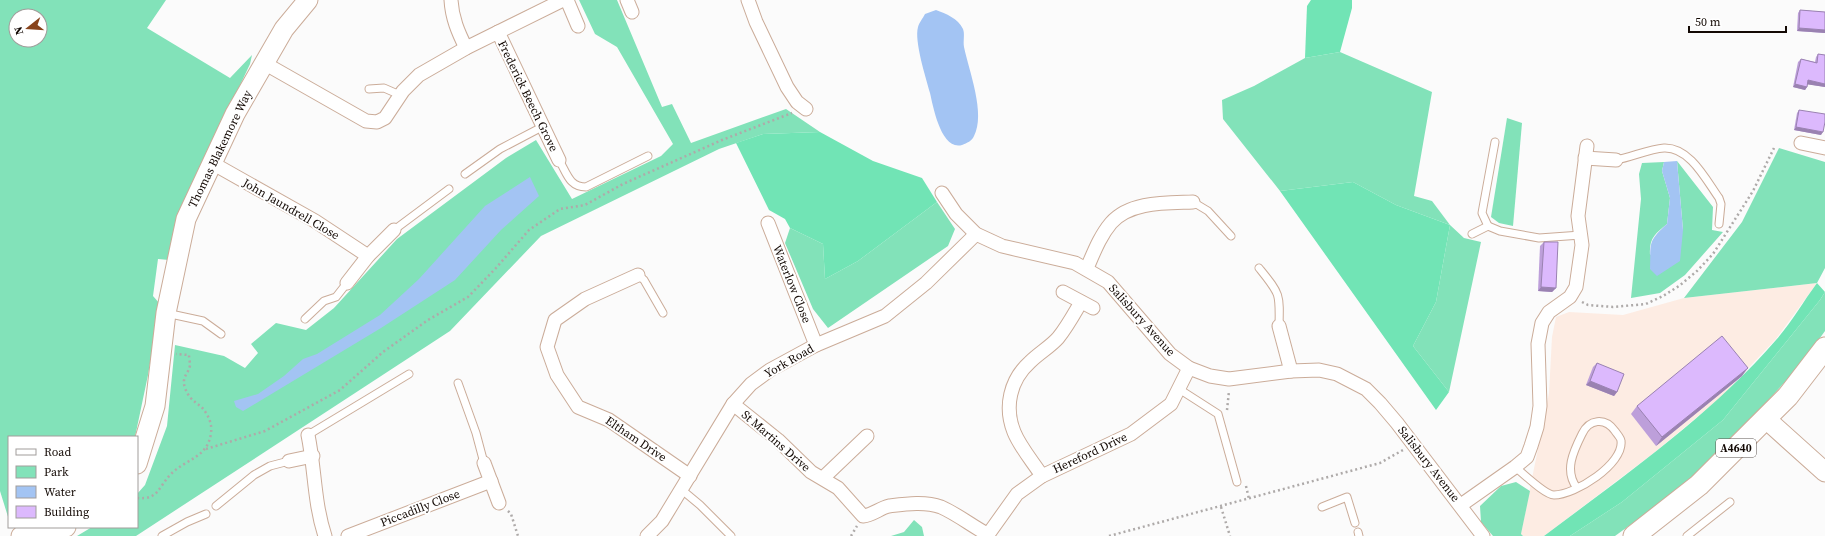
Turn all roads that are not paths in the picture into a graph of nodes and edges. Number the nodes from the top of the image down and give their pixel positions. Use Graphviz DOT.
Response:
graph roads {
  1 [pos="308,0"];
  2 [pos="451,0"];
  3 [pos="563,0"];
  4 [pos="567,0"];
  5 [pos="626,0"];
  6 [pos="748,0"];
  7 [pos="632,12"];
  8 [pos="578,26"];
  9 [pos="498,32"];
  10 [pos="466,48"];
  11 [pos="264,63"];
  12 [pos="369,89"];
  13 [pos="400,95"];
  14 [pos="806,109"];
  15 [pos="542,127"];
  16 [pos="1494,142"];
  17 [pos="1801,143"];
  18 [pos="1825,148"];
  19 [pos="648,156"];
  20 [pos="559,160"];
  21 [pos="1616,160"];
  22 [pos="212,163"];
  23 [pos="465,174"];
  24 [pos="449,189"];
  25 [pos="942,193"];
  26 [pos="1193,202"];
  27 [pos="768,223"];
  28 [pos="1719,224"];
  29 [pos="1488,226"];
  30 [pos="394,230"];
  31 [pos="976,234"];
  32 [pos="1472,234"];
  33 [pos="1231,236"];
  34 [pos="1581,236"];
  35 [pos="368,256"];
  36 [pos="1087,268"];
  37 [pos="1259,268"];
  38 [pos="638,275"];
  39 [pos="347,283"];
  40 [pos="1063,292"];
  41 [pos="1081,302"];
  42 [pos="1093,308"];
  43 [pos="166,313"];
  44 [pos="663,313"];
  45 [pos="305,320"];
  46 [pos="1279,326"];
  47 [pos="221,334"];
  48 [pos="816,345"];
  49 [pos="1825,348"];
  50 [pos="1189,368"];
  51 [pos="1291,371"];
  52 [pos="409,374"];
  53 [pos="458,383"];
  54 [pos="1179,389"];
  55 [pos="733,404"];
  56 [pos="1766,419"];
  57 [pos="308,435"];
  58 [pos="867,436"];
  59 [pos="313,456"];
  60 [pos="138,461"];
  61 [pos="289,461"];
  62 [pos="484,463"];
  63 [pos="1516,467"];
  64 [pos="1825,472"];
  65 [pos="690,476"];
  66 [pos="1042,476"];
  67 [pos="823,478"];
  68 [pos="491,481"];
  69 [pos="1237,482"];
  70 [pos="1577,488"];
  71 [pos="682,490"];
  72 [pos="1730,502"];
  73 [pos="500,503"];
  74 [pos="1461,505"];
  75 [pos="216,506"];
  76 [pos="1322,507"];
  77 [pos="206,514"];
  78 [pos="1355,523"];
  79 [pos="60,531"];
  80 [pos="987,535"];
  81 [pos="20,536"];
  82 [pos="162,536"];
  83 [pos="325,536"];
  84 [pos="348,536"];
  85 [pos="647,536"];
  86 [pos="731,536"];
  87 [pos="1484,536"];
  88 [pos="1634,536"];
  89 [pos="1687,536"];
  1 -- 11 [label="street, Thomas Blakemore Way"];
  2 -- 10 [label="street"];
  3 -- 9 [label="street"];
  4 -- 8 [label="street"];
  5 -- 7 [label="street"];
  6 -- 14 [label="street"];
  9 -- 10 [label="street"];
  9 -- 15 [label="street, Frederick Beech Grove"];
  10 -- 13 [label="street"];
  11 -- 13 [label="street"];
  11 -- 22 [label="street, Thomas Blakemore Way"];
  12 -- 13 [label="lane"];
  15 -- 20 [label="street, Frederick Beech Grove"];
  15 -- 23 [label="lane"];
  16 -- 29 [label="lane"];
  17 -- 18 [label="street"];
  19 -- 20 [label="lane"];
  21 -- 28 [label="lane"];
  21 -- 34 [label="street"];
  22 -- 35 [label="street, John Jaundrell Close"];
  22 -- 43 [label="street, Thomas Blakemore Way"];
  24 -- 30 [label="lane"];
  25 -- 31 [label="street, Salisbury Avenue"];
  26 -- 33 [label="lane"];
  26 -- 36 [label="street"];
  27 -- 48 [label="street, Waterlow Close"];
  29 -- 32 [label="lane"];
  29 -- 34 [label="lane"];
  30 -- 35 [label="street"];
  31 -- 36 [label="street, Salisbury Avenue"];
  31 -- 48 [label="street, York Road"];
  34 -- 63 [label="street"];
  35 -- 39 [label="street"];
  36 -- 50 [label="street, Salisbury Avenue"];
  37 -- 46 [label="lane"];
  38 -- 44 [label="lane"];
  38 -- 65 [label="street, Eltham Drive"];
  39 -- 45 [label="lane"];
  40 -- 41 [label="street"];
  41 -- 42 [label="street"];
  41 -- 66 [label="street"];
  43 -- 47 [label="lane"];
  43 -- 60 [label="street, Thomas Blakemore Way"];
  46 -- 51 [label="street"];
  48 -- 55 [label="street, York Road"];
  49 -- 56 [label="main road, A4640"];
  50 -- 51 [label="street, Salisbury Avenue"];
  50 -- 54 [label="street, Hereford Drive"];
  51 -- 74 [label="street, Salisbury Avenue"];
  52 -- 57 [label="lane"];
  53 -- 62 [label="lane"];
  54 -- 66 [label="street, Hereford Drive"];
  54 -- 69 [label="lane"];
  55 -- 65 [label="street, York Road"];
  55 -- 67 [label="street, St Martins Drive"];
  56 -- 64 [label="street"];
  56 -- 88 [label="main road, A4640"];
  57 -- 59 [label="street"];
  58 -- 67 [label="street"];
  59 -- 61 [label="street"];
  59 -- 83 [label="street"];
  61 -- 75 [label="lane"];
  62 -- 68 [label="street"];
  63 -- 70 [label="lane"];
  63 -- 74 [label="street"];
  65 -- 71 [label="street, York Road"];
  66 -- 80 [label="street, Hereford Drive"];
  67 -- 80 [label="street, St Martins Drive"];
  68 -- 73 [label="street"];
  68 -- 84 [label="street, Piccadilly Close"];
  70 -- 70 [label="lane"];
  71 -- 85 [label="street, York Road"];
  71 -- 86 [label="lane"];
  72 -- 89 [label="lane"];
  74 -- 87 [label="street, Salisbury Avenue"];
  76 -- 78 [label="lane"];
  77 -- 82 [label="lane"];
  79 -- 81 [label="street"];
}
